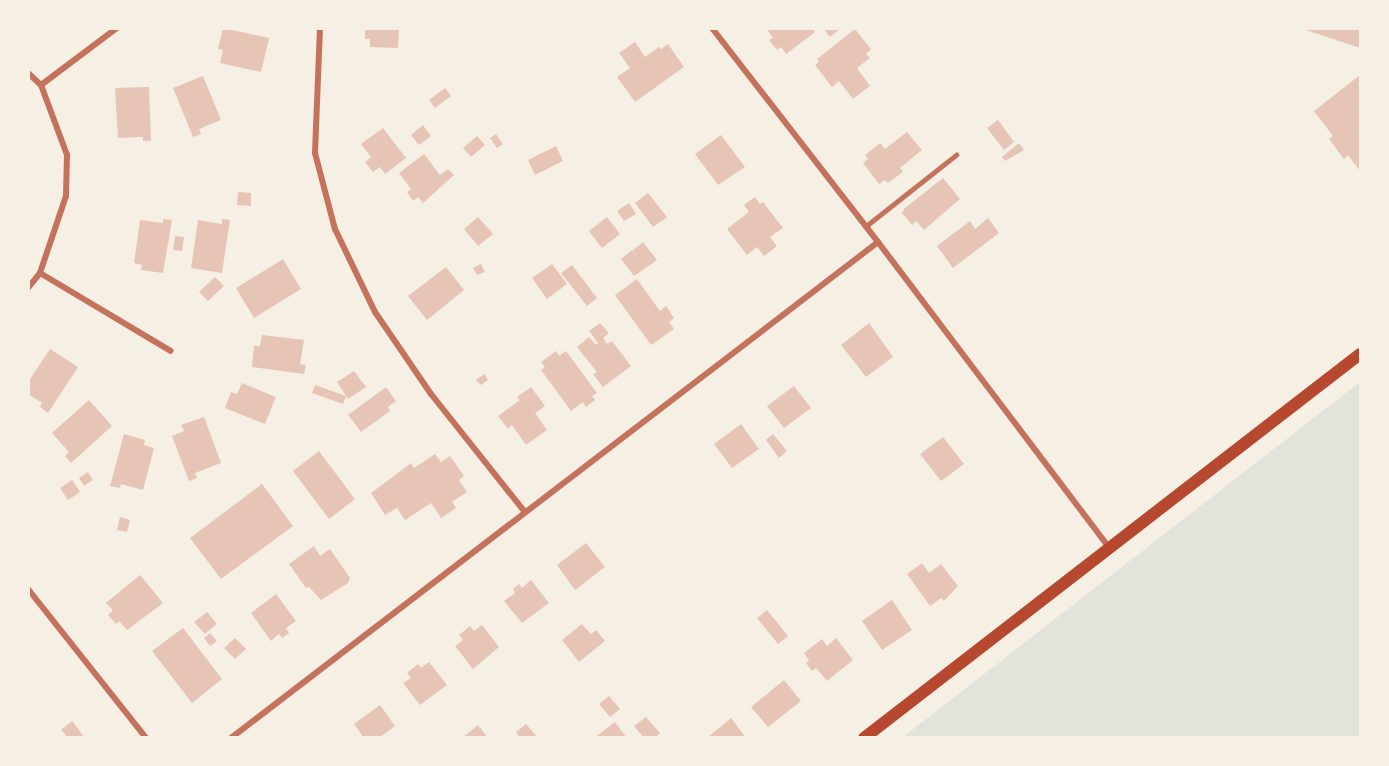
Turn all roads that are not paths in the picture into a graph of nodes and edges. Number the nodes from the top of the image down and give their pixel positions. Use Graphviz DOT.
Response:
graph roads {
  1 [pos="117,28"];
  2 [pos="320,28"];
  3 [pos="712,28"];
  4 [pos="28,73"];
  5 [pos="41,85"];
  6 [pos="956,155"];
  7 [pos="866,226"];
  8 [pos="878,242"];
  9 [pos="40,273"];
  10 [pos="28,288"];
  11 [pos="171,351"];
  12 [pos="1360,354"];
  13 [pos="525,512"];
  14 [pos="1109,547"];
  15 [pos="28,589"];
  16 [pos="146,738"];
  17 [pos="231,738"];
  18 [pos="864,738"];
  1 -- 5 [label="street"];
  2 -- 13 [label="street"];
  3 -- 7 [label="street"];
  4 -- 5 [label="street"];
  5 -- 9 [label="street"];
  6 -- 7 [label="lane"];
  7 -- 8 [label="street"];
  8 -- 13 [label="street"];
  8 -- 14 [label="street"];
  9 -- 10 [label="street"];
  9 -- 11 [label="street"];
  12 -- 14 [label="main road"];
  13 -- 17 [label="street"];
  14 -- 18 [label="main road"];
  15 -- 16 [label="street"];
}
